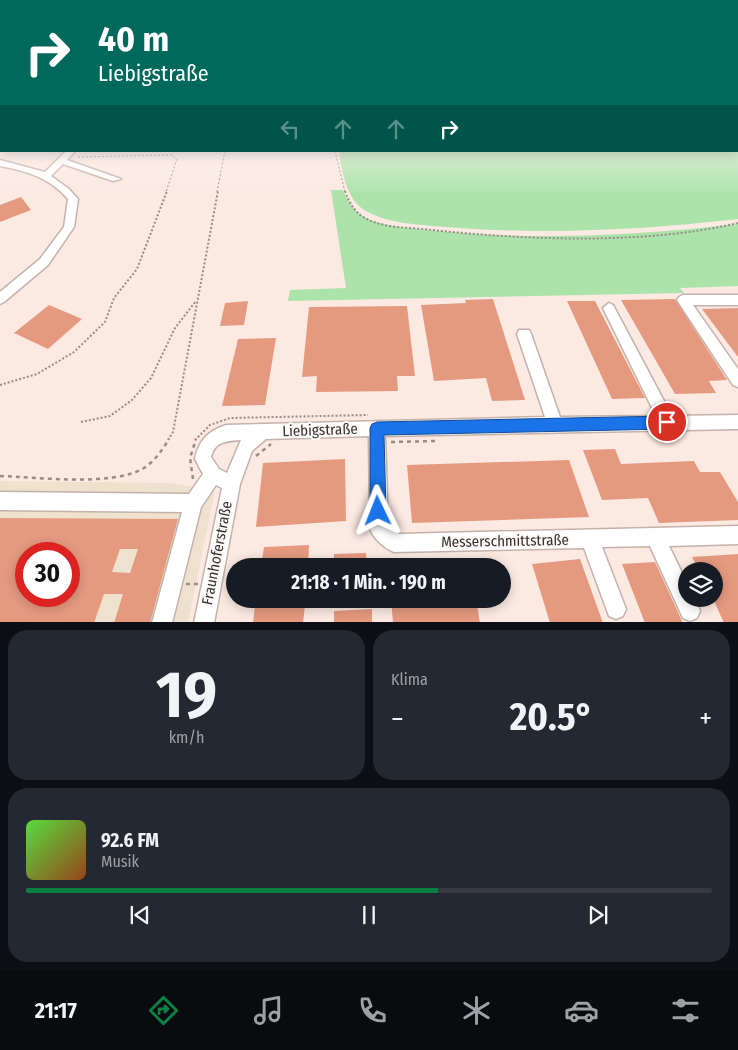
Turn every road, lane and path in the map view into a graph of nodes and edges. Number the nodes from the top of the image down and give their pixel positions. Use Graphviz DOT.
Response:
graph roads {
  1 [pos="225,152"];
  2 [pos="335,152"];
  3 [pos="66,157"];
  4 [pos="0,163"];
  5 [pos="47,175"];
  6 [pos="116,179"];
  7 [pos="738,223"];
  8 [pos="0,299"];
  9 [pos="738,300"];
  10 [pos="196,301"];
  11 [pos="609,308"];
  12 [pos="524,334"];
  13 [pos="738,381"];
  14 [pos="0,385"];
  15 [pos="81,422"];
  16 [pos="376,422"];
  17 [pos="667,422"];
  18 [pos="738,422"];
  19 [pos="555,424"];
  20 [pos="267,438"];
  21 [pos="237,465"];
  22 [pos="213,475"];
  23 [pos="0,476"];
  24 [pos="231,484"];
  25 [pos="197,497"];
  26 [pos="0,501"];
  27 [pos="738,535"];
  28 [pos="656,538"];
  29 [pos="590,539"];
  30 [pos="200,575"];
  31 [pos="198,584"];
  32 [pos="616,609"];
  33 [pos="690,611"];
  34 [pos="162,622"];
  35 [pos="204,622"];
  1 -- 10 [label="path"];
  2 -- 7 [label="path"];
  3 -- 5 [label="street"];
  3 -- 6 [label="street"];
  3 -- 14 [label="path"];
  4 -- 5 [label="street"];
  5 -- 8 [label="street"];
  9 -- 13 [label="street"];
  10 -- 15 [label="path"];
  10 -- 23 [label="path"];
  11 -- 17 [label="street"];
  12 -- 19 [label="street"];
  16 -- 19 [label="street, Liebigstraße"];
  16 -- 20 [label="street, Liebigstraße"];
  16 -- 25 [label="path"];
  16 -- 29 [label="street, Messerschmittstraße"];
  17 -- 18 [label="street, Liebigstraße"];
  17 -- 19 [label="street, Liebigstraße"];
  20 -- 21 [label="path"];
  20 -- 21 [label="street, Fraunhoferstraße"];
  20 -- 22 [label="street"];
  21 -- 24 [label="street, Fraunhoferstraße"];
  22 -- 24 [label="street, Fraunhoferstraße"];
  22 -- 25 [label="street"];
  24 -- 35 [label="street, Fraunhoferstraße"];
  25 -- 26 [label="street"];
  25 -- 34 [label="street"];
  27 -- 28 [label="street, Messerschmittstraße"];
  28 -- 29 [label="street, Messerschmittstraße"];
  28 -- 33 [label="street"];
  29 -- 32 [label="street"];
  30 -- 31 [label="path"];
}
